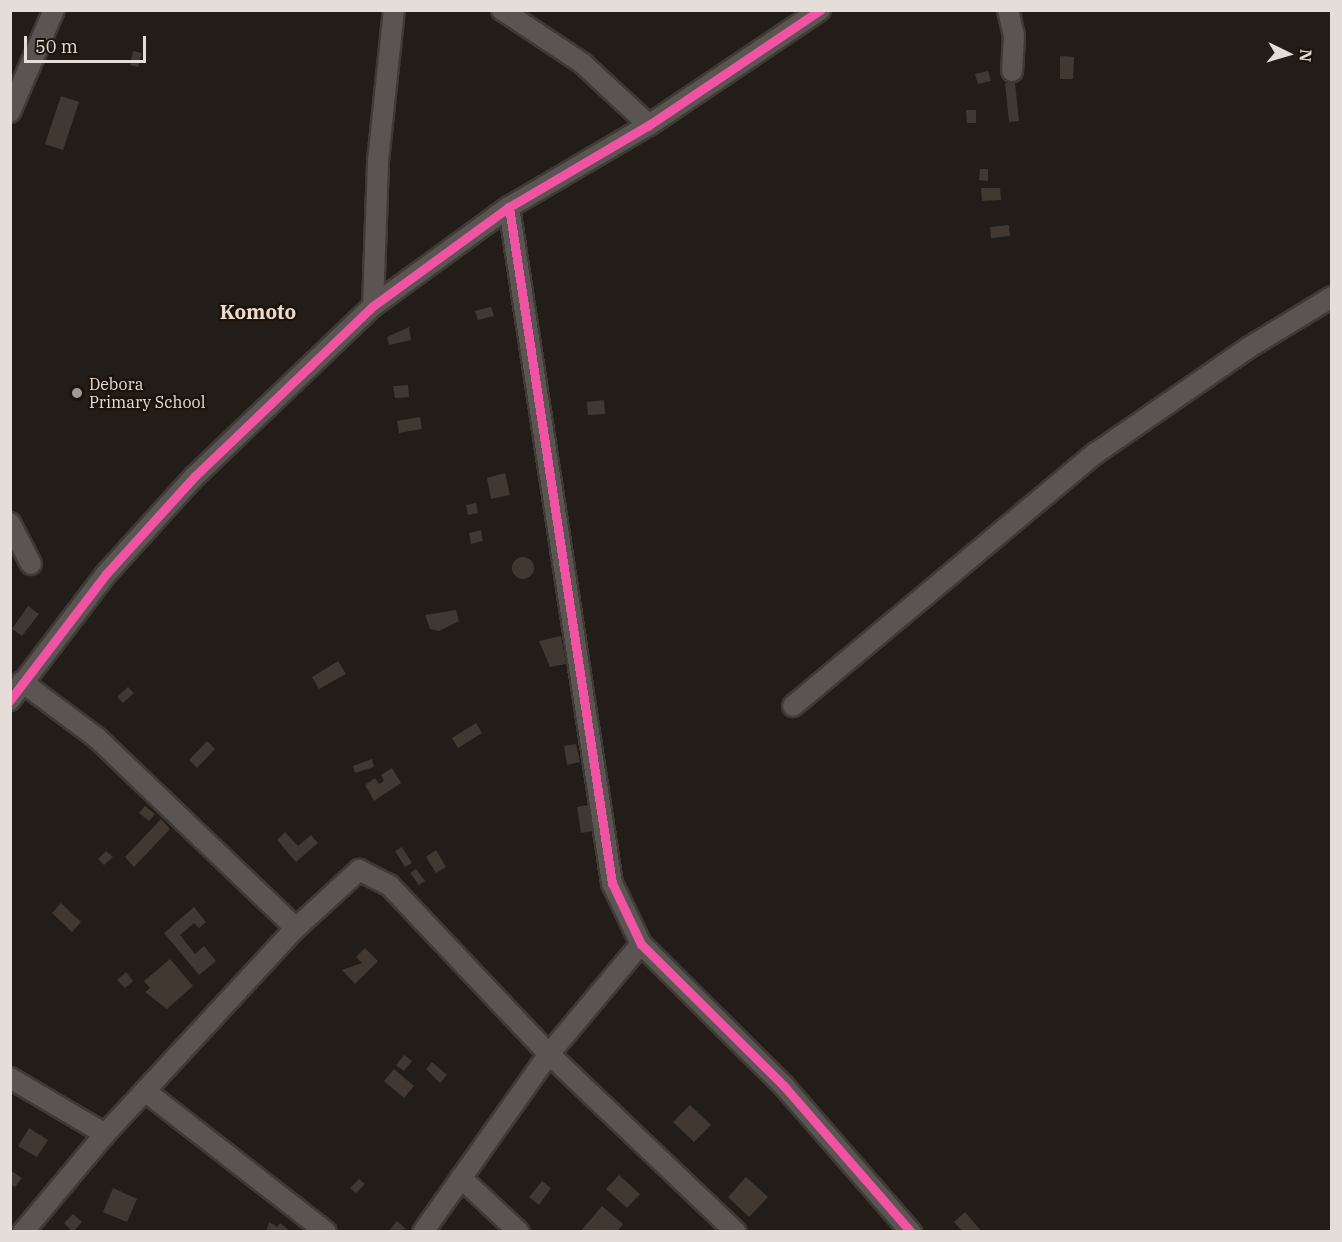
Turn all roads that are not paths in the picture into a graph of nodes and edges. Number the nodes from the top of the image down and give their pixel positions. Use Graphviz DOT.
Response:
graph roads {
  1 [pos="54,10"];
  2 [pos="394,10"];
  3 [pos="501,10"];
  4 [pos="820,10"];
  5 [pos="1008,10"];
  6 [pos="520,17"];
  7 [pos="1012,71"];
  8 [pos="10,112"];
  9 [pos="649,125"];
  10 [pos="509,207"];
  11 [pos="1332,297"];
  12 [pos="373,306"];
  13 [pos="10,523"];
  14 [pos="31,564"];
  15 [pos="22,682"];
  16 [pos="10,700"];
  17 [pos="793,706"];
  18 [pos="296,928"];
  19 [pos="641,944"];
  20 [pos="549,1054"];
  21 [pos="10,1078"];
  22 [pos="145,1091"];
  23 [pos="105,1134"];
  24 [pos="461,1178"];
  25 [pos="23,1232"];
  26 [pos="326,1232"];
  27 [pos="423,1232"];
  28 [pos="519,1232"];
  29 [pos="736,1232"];
  30 [pos="911,1232"];
  1 -- 8 [label="street"];
  2 -- 12 [label="street"];
  3 -- 6 [label="street"];
  4 -- 9 [label="street"];
  5 -- 7 [label="street"];
  6 -- 9 [label="street"];
  9 -- 10 [label="street"];
  10 -- 12 [label="street"];
  10 -- 19 [label="street"];
  11 -- 17 [label="street"];
  12 -- 15 [label="street"];
  13 -- 14 [label="street"];
  15 -- 16 [label="street"];
  15 -- 18 [label="street"];
  18 -- 20 [label="street"];
  18 -- 22 [label="street"];
  19 -- 20 [label="street"];
  19 -- 30 [label="street"];
  20 -- 24 [label="street"];
  20 -- 29 [label="street"];
  21 -- 23 [label="street"];
  22 -- 23 [label="street"];
  22 -- 26 [label="street"];
  23 -- 25 [label="street"];
  24 -- 27 [label="street"];
  24 -- 28 [label="street"];
}
